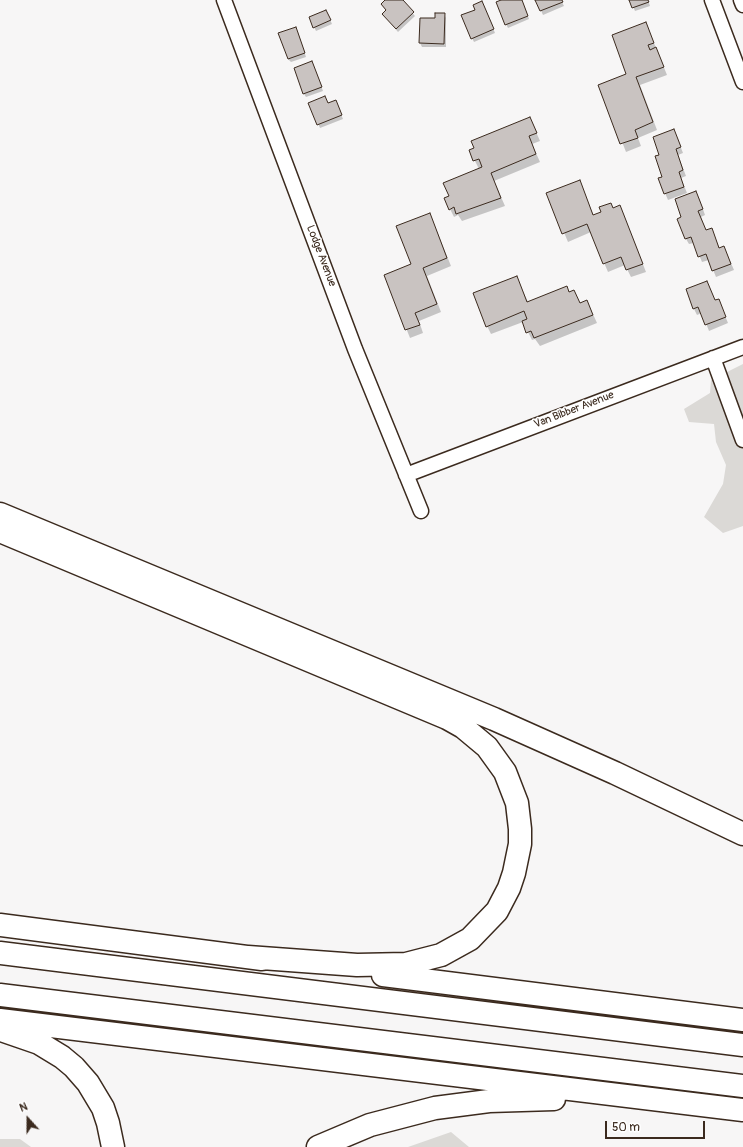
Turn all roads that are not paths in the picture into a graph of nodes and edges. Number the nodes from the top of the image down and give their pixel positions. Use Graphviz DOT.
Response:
graph roads {
  1 [pos="224,0"];
  2 [pos="712,0"];
  3 [pos="741,0"];
  4 [pos="743,5"];
  5 [pos="743,82"];
  6 [pos="743,347"];
  7 [pos="713,358"];
  8 [pos="743,440"];
  9 [pos="406,475"];
  10 [pos="421,511"];
  11 [pos="0,514"];
  12 [pos="0,531"];
  13 [pos="743,834"];
  14 [pos="0,925"];
  15 [pos="0,954"];
  16 [pos="248,957"];
  17 [pos="0,995"];
  18 [pos="0,1020"];
  19 [pos="743,1020"];
  20 [pos="0,1030"];
  21 [pos="743,1045"];
  22 [pos="743,1086"];
  23 [pos="634,1097"];
  24 [pos="743,1110"];
  25 [pos="113,1147"];
  26 [pos="318,1147"];
  1 -- 9 [label="street, Lodge Avenue"];
  2 -- 5 [label="street"];
  3 -- 4 [label="street"];
  6 -- 7 [label="street, Van Bibber Avenue"];
  7 -- 8 [label="street"];
  7 -- 9 [label="street, Van Bibber Avenue"];
  9 -- 10 [label="street, Lodge Avenue"];
  11 -- 13 [label="highway"];
  12 -- 16 [label="highway"];
  14 -- 16 [label="highway"];
  15 -- 21 [label="highway"];
  16 -- 19 [label="highway"];
  17 -- 22 [label="highway"];
  18 -- 23 [label="highway"];
  20 -- 25 [label="highway"];
  23 -- 24 [label="highway"];
  23 -- 26 [label="highway"];
}
